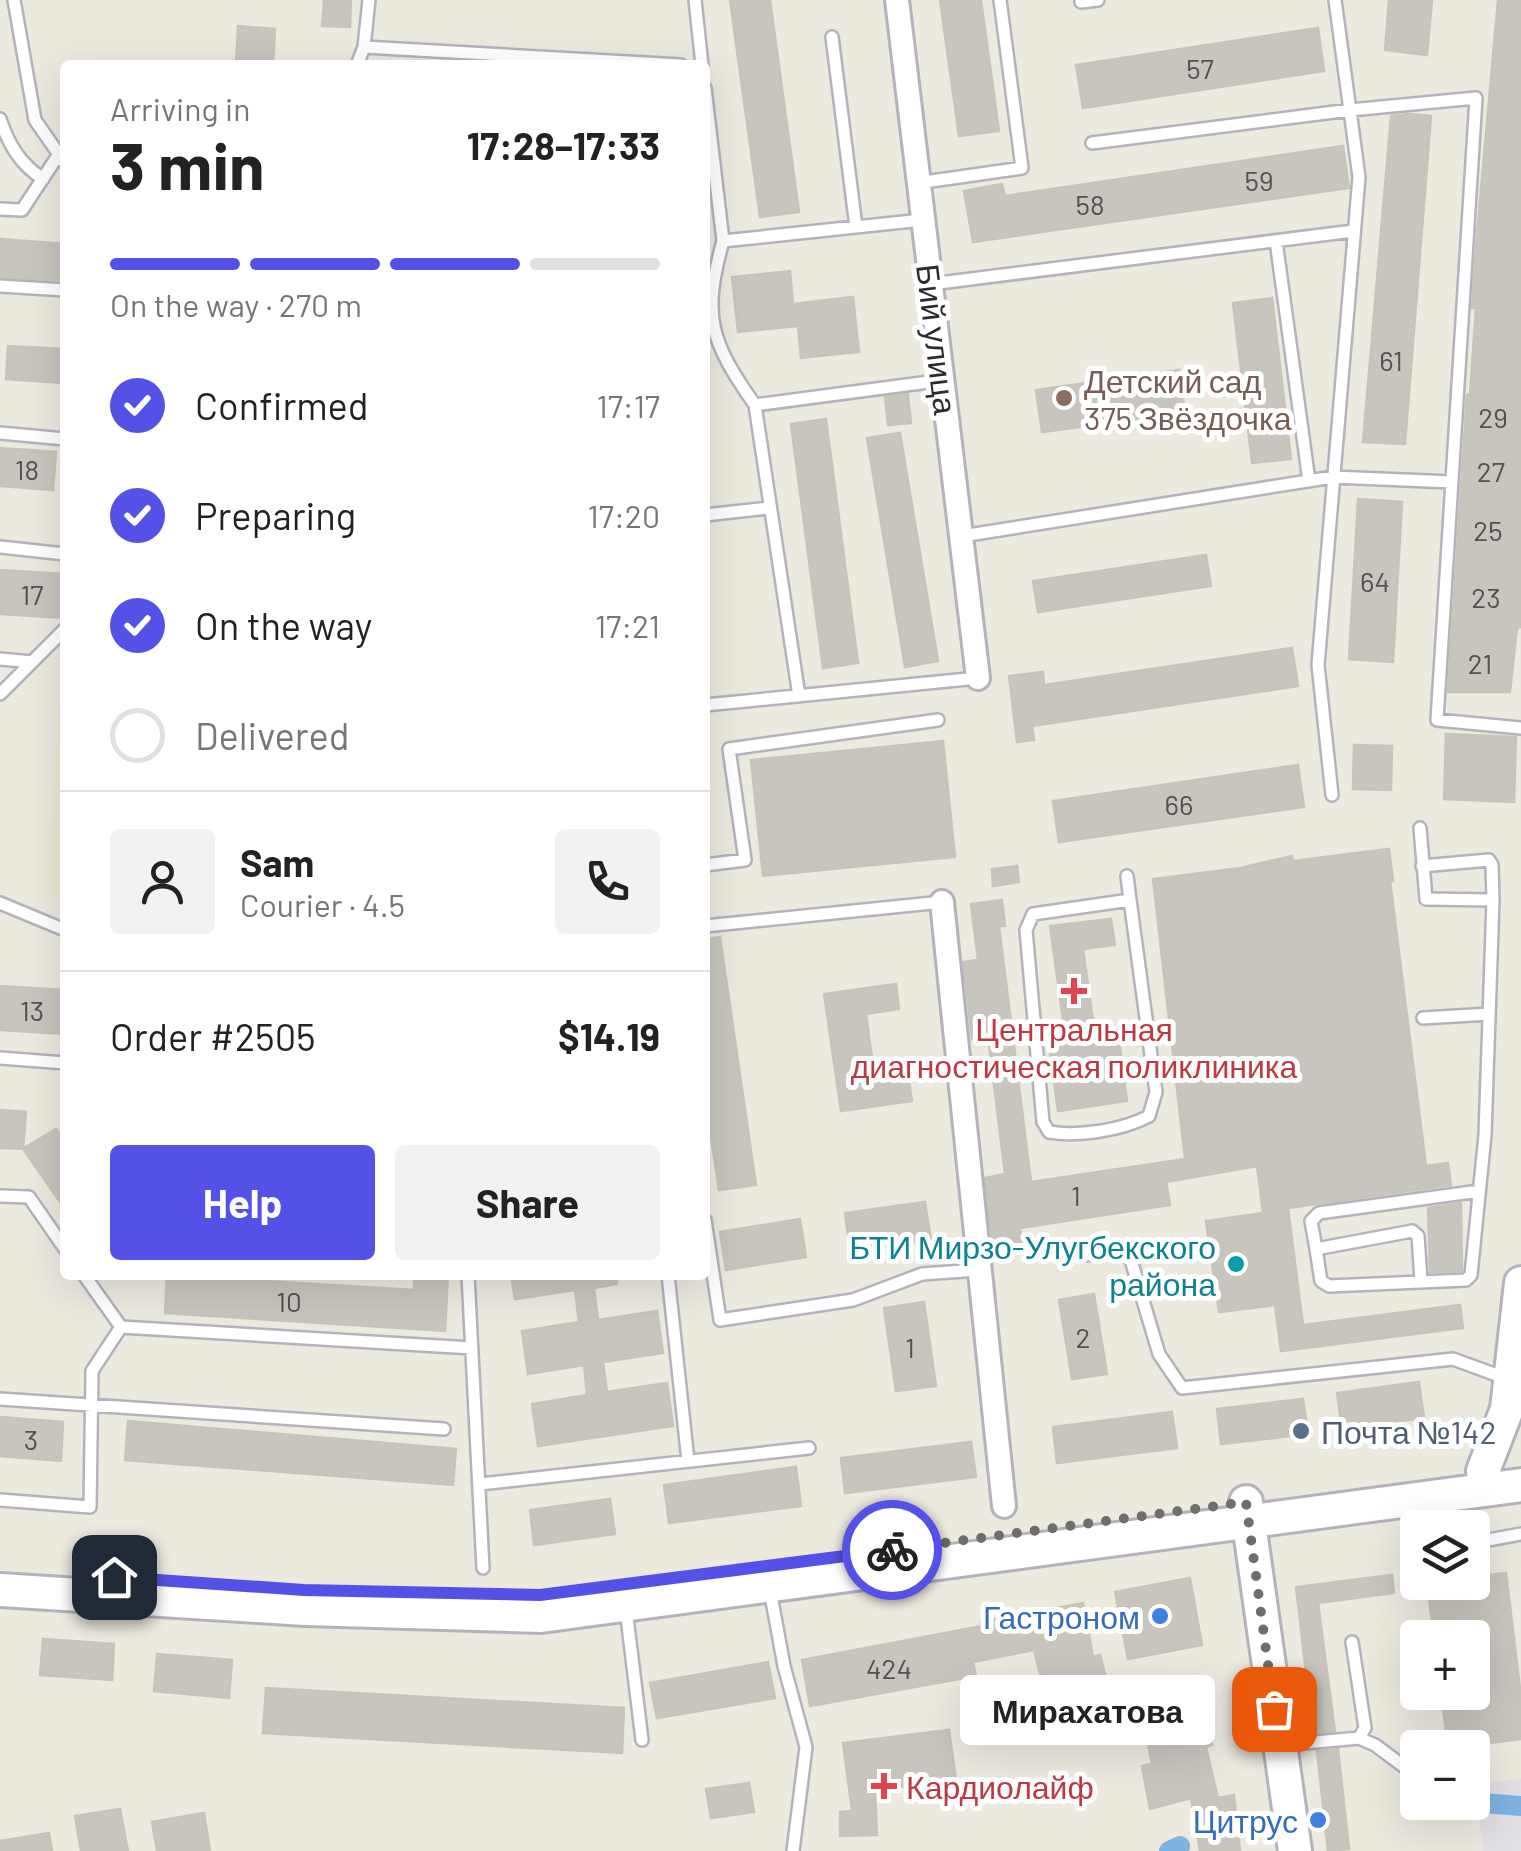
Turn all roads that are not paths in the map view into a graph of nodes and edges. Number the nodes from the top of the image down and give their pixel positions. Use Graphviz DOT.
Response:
graph roads {
  1 [pos="14,0"];
  2 [pos="369,0"];
  3 [pos="694,0"];
  4 [pos="897,0"];
  5 [pos="1000,0"];
  6 [pos="1098,0"];
  7 [pos="1335,0"];
  8 [pos="1081,2"];
  9 [pos="832,37"];
  10 [pos="364,47"];
  11 [pos="358,60"];
  12 [pos="593,60"];
  13 [pos="701,60"];
  14 [pos="1350,110"];
  15 [pos="0,119"];
  16 [pos="1092,143"];
  17 [pos="60,155"];
  18 [pos="60,160"];
  19 [pos="711,176"];
  20 [pos="43,179"];
  21 [pos="917,183"];
  22 [pos="0,209"];
  23 [pos="922,220"];
  24 [pos="856,228"];
  25 [pos="1353,231"];
  26 [pos="723,241"];
  27 [pos="1276,241"];
  28 [pos="931,284"];
  29 [pos="0,286"];
  30 [pos="60,290"];
  31 [pos="944,380"];
  32 [pos="755,406"];
  33 [pos="0,433"];
  34 [pos="60,439"];
  35 [pos="1333,477"];
  36 [pos="1309,481"];
  37 [pos="1452,482"];
  38 [pos="769,508"];
  39 [pos="710,514"];
  40 [pos="962,536"];
  41 [pos="0,547"];
  42 [pos="60,553"];
  43 [pos="60,634"];
  44 [pos="0,660"];
  45 [pos="32,662"];
  46 [pos="978,678"];
  47 [pos="0,694"];
  48 [pos="799,696"];
  49 [pos="710,705"];
  50 [pos="938,720"];
  51 [pos="1521,728"];
  52 [pos="1332,795"];
  53 [pos="1420,828"];
  54 [pos="710,864"];
  55 [pos="1422,866"];
  56 [pos="1127,876"];
  57 [pos="1130,900"];
  58 [pos="1492,900"];
  59 [pos="942,902"];
  60 [pos="0,903"];
  61 [pos="710,925"];
  62 [pos="60,928"];
  63 [pos="1489,1014"];
  64 [pos="1423,1018"];
  65 [pos="0,1058"];
  66 [pos="60,1062"];
  67 [pos="1479,1191"];
  68 [pos="0,1196"];
  69 [pos="60,1241"];
  70 [pos="1316,1249"];
  71 [pos="710,1253"];
  72 [pos="1085,1255"];
  73 [pos="978,1270"];
  74 [pos="87,1280"];
  75 [pos="468,1280"];
  76 [pos="669,1280"];
  77 [pos="1422,1280"];
  78 [pos="1521,1283"];
  79 [pos="120,1327"];
  80 [pos="472,1348"];
  81 [pos="1511,1380"];
  82 [pos="0,1399"];
  83 [pos="91,1404"];
  84 [pos="444,1429"];
  85 [pos="809,1448"];
  86 [pos="688,1462"];
  87 [pos="1521,1466"];
  88 [pos="1484,1480"];
  89 [pos="480,1484"];
  90 [pos="1521,1486"];
  91 [pos="0,1500"];
  92 [pos="1004,1506"];
  93 [pos="1248,1513"];
  94 [pos="1521,1534"];
  95 [pos="1490,1540"];
  96 [pos="483,1568"];
  97 [pos="0,1570"];
  98 [pos="769,1587"];
  99 [pos="0,1590"];
  100 [pos="625,1605"];
  101 [pos="1352,1642"];
  102 [pos="1360,1738"];
  103 [pos="642,1740"];
  104 [pos="1279,1746"];
  105 [pos="1400,1763"];
  106 [pos="793,1851"];
  107 [pos="1295,1851"];
  1 -- 17 [label="lane"];
  2 -- 10 [label="lane"];
  3 -- 13 [label="lane"];
  4 -- 21 [label="street, Бий улица"];
  5 -- 21 [label="lane"];
  6 -- 8 [label="lane"];
  7 -- 14 [label="lane"];
  9 -- 24 [label="lane"];
  10 -- 11 [label="lane"];
  10 -- 12 [label="lane"];
  14 -- 16 [label="lane"];
  14 -- 25 [label="lane"];
  14 -- 37 [label="lane"];
  15 -- 20 [label="lane"];
  18 -- 20 [label="lane"];
  19 -- 26 [label="lane"];
  20 -- 22 [label="lane"];
  21 -- 23 [label="street, Бий улица"];
  23 -- 24 [label="lane"];
  23 -- 28 [label="street, Бий улица"];
  24 -- 26 [label="lane"];
  25 -- 27 [label="lane"];
  25 -- 35 [label="lane"];
  26 -- 32 [label="lane"];
  27 -- 28 [label="lane"];
  27 -- 36 [label="lane"];
  28 -- 31 [label="street, Бий улица"];
  29 -- 30 [label="lane"];
  31 -- 32 [label="lane"];
  31 -- 40 [label="street, Бий улица"];
  32 -- 38 [label="lane"];
  33 -- 34 [label="lane"];
  35 -- 36 [label="lane"];
  35 -- 37 [label="lane"];
  35 -- 52 [label="lane"];
  36 -- 40 [label="lane"];
  37 -- 51 [label="lane"];
  38 -- 39 [label="lane"];
  38 -- 48 [label="lane"];
  40 -- 46 [label="street, Бий улица"];
  41 -- 42 [label="lane"];
  43 -- 45 [label="lane"];
  44 -- 45 [label="lane"];
  45 -- 47 [label="lane"];
  46 -- 48 [label="lane"];
  48 -- 49 [label="lane"];
  50 -- 54 [label="lane"];
  53 -- 55 [label="lane"];
  55 -- 58 [label="lane"];
  55 -- 58 [label="lane"];
  56 -- 57 [label="lane"];
  57 -- 57 [label="lane"];
  58 -- 63 [label="lane"];
  59 -- 61 [label="lane"];
  59 -- 73 [label="street"];
  60 -- 62 [label="lane"];
  63 -- 64 [label="lane"];
  63 -- 67 [label="lane"];
  65 -- 66 [label="lane"];
  67 -- 70 [label="lane"];
  67 -- 77 [label="lane"];
  68 -- 69 [label="lane"];
  70 -- 77 [label="lane"];
  70 -- 77 [label="lane"];
  71 -- 73 [label="lane"];
  72 -- 81 [label="lane"];
  73 -- 92 [label="street"];
  74 -- 79 [label="lane"];
  75 -- 80 [label="lane"];
  76 -- 86 [label="lane"];
  78 -- 81 [label="main road"];
  79 -- 80 [label="lane"];
  79 -- 83 [label="lane"];
  80 -- 89 [label="lane"];
  81 -- 88 [label="main road"];
  82 -- 83 [label="lane"];
  83 -- 84 [label="lane"];
  83 -- 91 [label="lane"];
  85 -- 86 [label="lane"];
  86 -- 89 [label="lane"];
  87 -- 88 [label="main road"];
  88 -- 90 [label="main road"];
  88 -- 93 [label="main road"];
  89 -- 96 [label="lane"];
  93 -- 97 [label="main road"];
  93 -- 98 [label="main road"];
  93 -- 104 [label="main road"];
  94 -- 95 [label="lane"];
  98 -- 100 [label="main road"];
  98 -- 106 [label="lane"];
  99 -- 100 [label="main road"];
  100 -- 103 [label="lane"];
  101 -- 102 [label="lane"];
  102 -- 104 [label="lane"];
  102 -- 105 [label="lane"];
  104 -- 107 [label="main road"];
}
